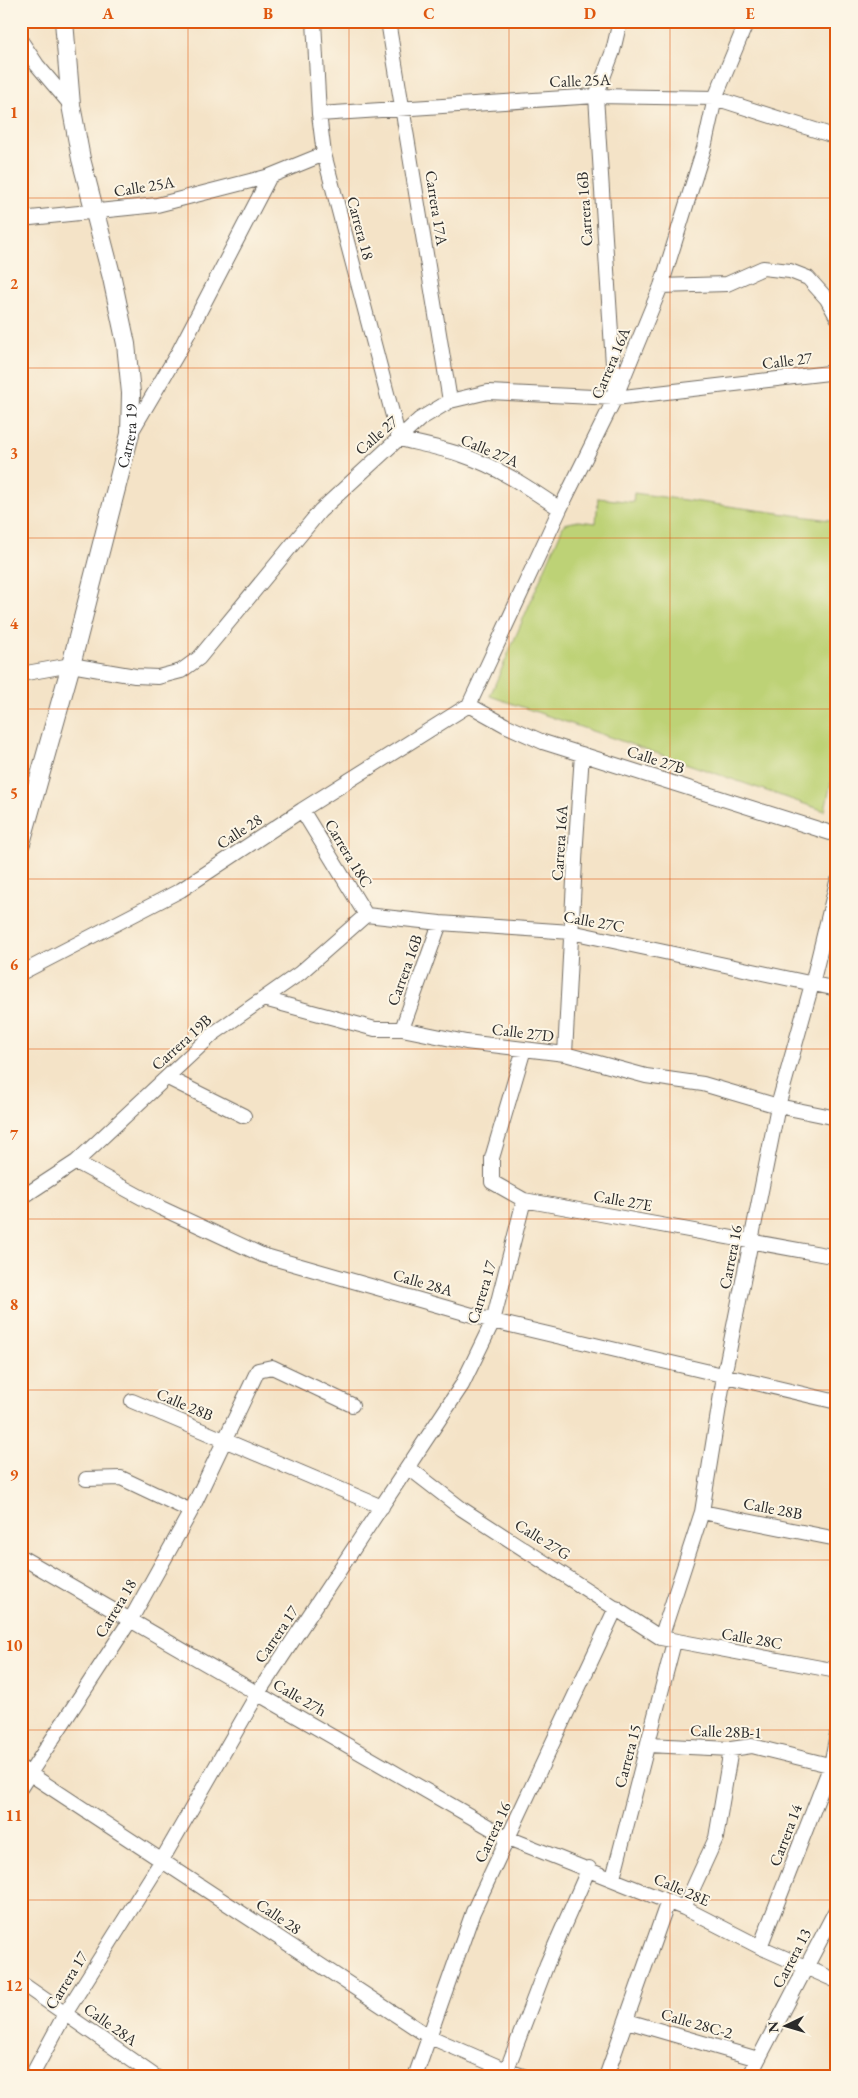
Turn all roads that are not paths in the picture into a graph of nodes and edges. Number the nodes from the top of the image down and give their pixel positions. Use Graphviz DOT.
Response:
graph roads {
  1 [pos="64,21"];
  2 [pos="314,21"];
  3 [pos="388,21"];
  4 [pos="620,21"];
  5 [pos="747,21"];
  6 [pos="21,41"];
  7 [pos="596,96"];
  8 [pos="715,98"];
  9 [pos="70,105"];
  10 [pos="404,109"];
  11 [pos="319,114"];
  12 [pos="837,137"];
  13 [pos="324,154"];
  14 [pos="270,176"];
  15 [pos="94,212"];
  16 [pos="21,218"];
  17 [pos="661,286"];
  18 [pos="837,317"];
  19 [pos="837,372"];
  20 [pos="616,398"];
  21 [pos="450,401"];
  22 [pos="130,434"];
  23 [pos="399,439"];
  24 [pos="560,509"];
  25 [pos="72,665"];
  26 [pos="21,674"];
  27 [pos="468,705"];
  28 [pos="582,754"];
  29 [pos="302,810"];
  30 [pos="837,835"];
  31 [pos="21,843"];
  32 [pos="837,882"];
  33 [pos="366,915"];
  34 [pos="440,923"];
  35 [pos="571,932"];
  36 [pos="21,972"];
  37 [pos="812,984"];
  38 [pos="837,988"];
  39 [pos="264,999"];
  40 [pos="402,1029"];
  41 [pos="524,1049"];
  42 [pos="565,1054"];
  43 [pos="168,1078"];
  44 [pos="778,1106"];
  45 [pos="244,1116"];
  46 [pos="837,1118"];
  47 [pos="76,1162"];
  48 [pos="21,1198"];
  49 [pos="524,1200"];
  50 [pos="752,1240"];
  51 [pos="837,1257"];
  52 [pos="493,1321"];
  53 [pos="724,1376"];
  54 [pos="132,1401"];
  55 [pos="837,1402"];
  56 [pos="352,1404"];
  57 [pos="225,1439"];
  58 [pos="409,1468"];
  59 [pos="86,1478"];
  60 [pos="382,1507"];
  61 [pos="191,1511"];
  62 [pos="702,1512"];
  63 [pos="837,1539"];
  64 [pos="21,1557"];
  65 [pos="616,1608"];
  66 [pos="131,1619"];
  67 [pos="668,1640"];
  68 [pos="837,1671"];
  69 [pos="258,1693"];
  70 [pos="837,1734"];
  71 [pos="648,1745"];
  72 [pos="731,1749"];
  73 [pos="834,1766"];
  74 [pos="25,1771"];
  75 [pos="21,1787"];
  76 [pos="508,1838"];
  77 [pos="162,1860"];
  78 [pos="589,1868"];
  79 [pos="613,1878"];
  80 [pos="668,1901"];
  81 [pos="684,1908"];
  82 [pos="837,1908"];
  83 [pos="760,1947"];
  84 [pos="806,1968"];
  85 [pos="837,1981"];
  86 [pos="21,1983"];
  87 [pos="65,2014"];
  88 [pos="627,2021"];
  89 [pos="428,2036"];
  90 [pos="758,2059"];
  91 [pos="505,2074"];
  92 [pos="31,2077"];
  93 [pos="156,2077"];
  94 [pos="415,2077"];
  95 [pos="526,2077"];
  96 [pos="606,2077"];
  97 [pos="749,2077"];
  1 -- 9 [label="street, Carrera 19"];
  2 -- 11 [label="street, Carrera 18"];
  3 -- 10 [label="street, Carrera 17A"];
  4 -- 7 [label="street, Carrera 16B"];
  5 -- 8 [label="street, Carrera 16A"];
  6 -- 9 [label="street"];
  7 -- 8 [label="street, Calle 25A"];
  7 -- 10 [label="street, Calle 25A"];
  7 -- 20 [label="street, Carrera 16B"];
  8 -- 12 [label="street, Calle 25A"];
  8 -- 17 [label="street, Carrera 16A"];
  9 -- 15 [label="street, Carrera 19"];
  10 -- 11 [label="street, Calle 25A"];
  10 -- 21 [label="street, Carrera 17A"];
  11 -- 13 [label="street, Carrera 18"];
  13 -- 14 [label="street, Calle 25A"];
  13 -- 23 [label="street, Carrera 18"];
  14 -- 15 [label="street, Calle 25A"];
  14 -- 22 [label="street"];
  15 -- 16 [label="street, Calle 25A"];
  15 -- 22 [label="street, Carrera 19"];
  17 -- 18 [label="street"];
  17 -- 20 [label="street, Carrera 16A"];
  19 -- 20 [label="street, Calle 27"];
  20 -- 21 [label="street, Calle 27"];
  20 -- 24 [label="street, Carrera 16A"];
  21 -- 23 [label="street, Calle 27"];
  22 -- 25 [label="street, Carrera 19"];
  23 -- 24 [label="street, Calle 27A"];
  23 -- 25 [label="street, Calle 27"];
  24 -- 27 [label="street, Carrera 16A"];
  25 -- 26 [label="street, Calle 27"];
  25 -- 31 [label="street, Carrera 19"];
  27 -- 28 [label="street, Calle 27B"];
  27 -- 29 [label="street, Calle 28"];
  28 -- 30 [label="street, Calle 27B"];
  28 -- 35 [label="street, Carrera 16A"];
  29 -- 33 [label="street, Carrera 18C"];
  29 -- 36 [label="street, Calle 28"];
  32 -- 37 [label="street, Carrera 16"];
  33 -- 34 [label="street, Calle 27C"];
  33 -- 39 [label="street, Carrera 19B"];
  34 -- 35 [label="street, Calle 27C"];
  34 -- 40 [label="street, Carrera 16B"];
  35 -- 37 [label="street, Calle 27C"];
  35 -- 42 [label="street, Carrera 16A"];
  37 -- 38 [label="street"];
  37 -- 44 [label="street, Carrera 16"];
  39 -- 40 [label="street, Calle 27D"];
  39 -- 43 [label="street, Carrera 19B"];
  40 -- 41 [label="street, Calle 27D"];
  41 -- 42 [label="street, Calle 27D"];
  41 -- 49 [label="street, Calle 27E"];
  42 -- 44 [label="street, Calle 27D"];
  43 -- 45 [label="street"];
  43 -- 47 [label="street, Carrera 19B"];
  44 -- 46 [label="street"];
  44 -- 50 [label="street, Carrera 16"];
  47 -- 48 [label="street, Carrera 19B"];
  47 -- 52 [label="street, Calle 28A"];
  49 -- 50 [label="street, Calle 27E"];
  49 -- 52 [label="street, Carrera 17"];
  50 -- 51 [label="street"];
  50 -- 53 [label="street, Carrera 16"];
  52 -- 53 [label="street, Calle 28A"];
  52 -- 58 [label="street, Carrera 17"];
  53 -- 55 [label="street, Calle 28A"];
  53 -- 62 [label="street, Carrera 16"];
  54 -- 57 [label="street, Calle 28B"];
  56 -- 57 [label="street, Carrera 18"];
  57 -- 60 [label="street"];
  57 -- 61 [label="street, Carrera 18"];
  58 -- 60 [label="street, Carrera 17"];
  58 -- 65 [label="street, Calle 27G"];
  59 -- 61 [label="street"];
  60 -- 69 [label="street, Carrera 17"];
  61 -- 66 [label="street, Carrera 18"];
  62 -- 63 [label="street, Calle 28B"];
  62 -- 67 [label="street, Carrera 16"];
  64 -- 66 [label="street, Calle 27h"];
  65 -- 67 [label="street, Calle 27G"];
  65 -- 76 [label="street, Carrera 16"];
  66 -- 69 [label="street, Calle 27h"];
  66 -- 74 [label="street, Carrera 18"];
  67 -- 68 [label="street, Calle 28C"];
  67 -- 71 [label="street, Carrera 15"];
  69 -- 76 [label="street, Calle 27h"];
  69 -- 77 [label="street, Carrera 17"];
  70 -- 73 [label="street, Carrera 14"];
  71 -- 72 [label="street, Calle 28B-1"];
  71 -- 79 [label="street, Carrera 15"];
  72 -- 73 [label="street, Calle 28B-1"];
  72 -- 81 [label="street"];
  73 -- 83 [label="street, Carrera 14"];
  74 -- 75 [label="street, Carrera 18"];
  74 -- 77 [label="street, Calle 28"];
  76 -- 78 [label="street, Calle 28E"];
  76 -- 89 [label="street, Carrera 16"];
  77 -- 87 [label="street, Carrera 17"];
  77 -- 89 [label="street, Calle 28"];
  78 -- 79 [label="street, Calle 28E"];
  78 -- 91 [label="street"];
  79 -- 80 [label="street, Calle 28E"];
  80 -- 81 [label="street, Calle 28E"];
  80 -- 88 [label="street"];
  81 -- 83 [label="street, Calle 28E"];
  82 -- 84 [label="street, Carrera 13"];
  83 -- 84 [label="street, Calle 28E"];
  84 -- 85 [label="street, Calle 28E"];
  84 -- 90 [label="street, Carrera 13"];
  86 -- 87 [label="street, Calle 28A"];
  87 -- 92 [label="street, Carrera 17"];
  87 -- 93 [label="street, Calle 28A"];
  88 -- 90 [label="street, Calle 28C-2"];
  88 -- 96 [label="street"];
  89 -- 91 [label="street, Calle 28"];
  89 -- 94 [label="street, Carrera 16"];
  90 -- 97 [label="street, Carrera 13"];
  91 -- 95 [label="street, Calle 28"];
}
